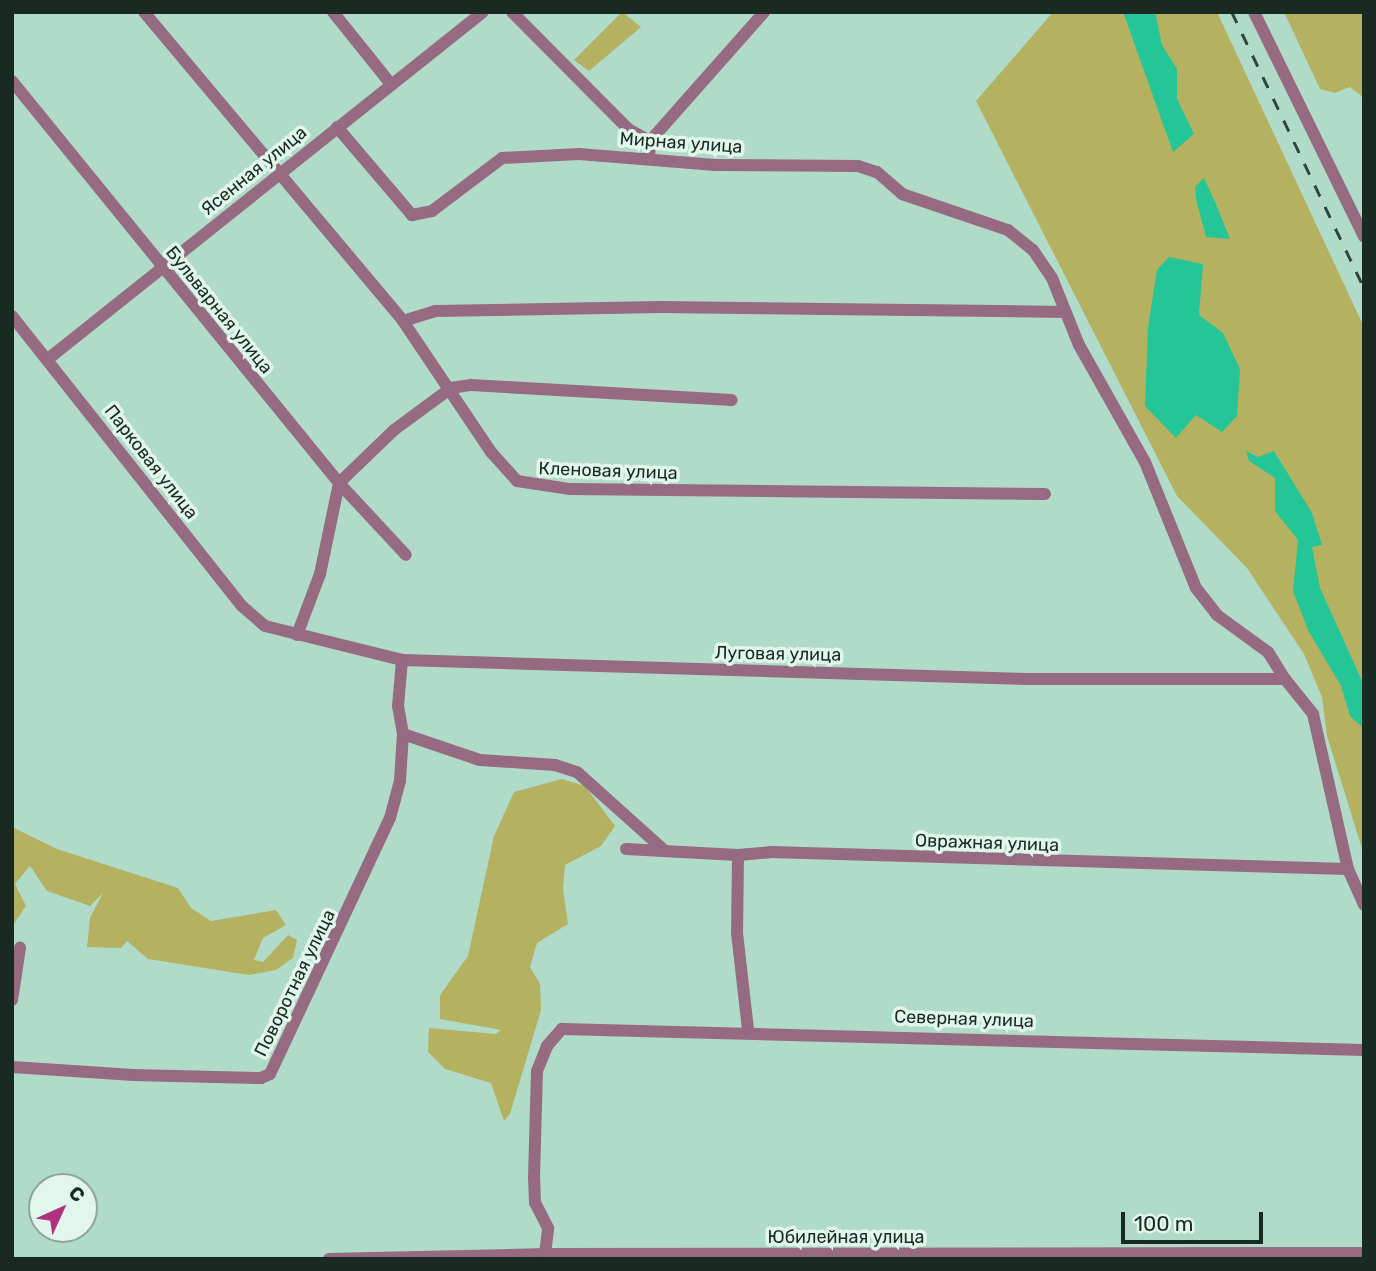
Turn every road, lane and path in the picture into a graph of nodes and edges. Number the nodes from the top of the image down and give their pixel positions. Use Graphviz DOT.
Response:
graph roads {
  1 [pos="144,12"];
  2 [pos="333,12"];
  3 [pos="483,12"];
  4 [pos="512,12"];
  5 [pos="764,12"];
  6 [pos="1254,12"];
  7 [pos="12,81"];
  8 [pos="390,83"];
  9 [pos="337,127"];
  10 [pos="650,141"];
  11 [pos="649,159"];
  12 [pos="279,175"];
  13 [pos="1364,237"];
  14 [pos="162,267"];
  15 [pos="1064,312"];
  16 [pos="12,316"];
  17 [pos="403,321"];
  18 [pos="48,359"];
  19 [pos="451,388"];
  20 [pos="733,400"];
  21 [pos="339,483"];
  22 [pos="1045,494"];
  23 [pos="406,555"];
  24 [pos="265,626"];
  25 [pos="297,635"];
  26 [pos="402,660"];
  27 [pos="1289,681"];
  28 [pos="403,734"];
  29 [pos="626,849"];
  30 [pos="664,850"];
  31 [pos="738,856"];
  32 [pos="1348,869"];
  33 [pos="1364,905"];
  34 [pos="20,948"];
  35 [pos="12,1000"];
  36 [pos="748,1030"];
  37 [pos="1364,1049"];
  38 [pos="12,1067"];
  39 [pos="1364,1253"];
  40 [pos="545,1254"];
  41 [pos="329,1259"];
  1 -- 12 [label="street, Кленовая улица"];
  2 -- 8 [label="street"];
  3 -- 8 [label="street, Ясенная улица"];
  4 -- 10 [label="street"];
  5 -- 10 [label="street"];
  6 -- 13 [label="street"];
  7 -- 14 [label="street, Бульварная улица"];
  8 -- 9 [label="street, Ясенная улица"];
  9 -- 11 [label="street, Мирная улица"];
  9 -- 12 [label="street, Ясенная улица"];
  10 -- 11 [label="street"];
  11 -- 15 [label="street, Мирная улица"];
  12 -- 14 [label="street, Ясенная улица"];
  12 -- 17 [label="street, Кленовая улица"];
  14 -- 18 [label="street, Ясенная улица"];
  14 -- 21 [label="street, Бульварная улица"];
  15 -- 17 [label="street"];
  15 -- 27 [label="street"];
  16 -- 18 [label="street, Парковая улица"];
  17 -- 19 [label="street, Кленовая улица"];
  18 -- 24 [label="street, Парковая улица"];
  19 -- 20 [label="street"];
  19 -- 21 [label="street"];
  19 -- 22 [label="street, Кленовая улица"];
  21 -- 23 [label="street, Бульварная улица"];
  21 -- 25 [label="street"];
  24 -- 25 [label="street, Луговая улица"];
  25 -- 26 [label="street, Луговая улица"];
  26 -- 27 [label="street, Луговая улица"];
  26 -- 28 [label="street, Поворотная улица"];
  27 -- 32 [label="street"];
  28 -- 30 [label="street"];
  28 -- 38 [label="street, Поворотная улица"];
  29 -- 30 [label="street, Овражная улица"];
  30 -- 31 [label="street, Овражная улица"];
  31 -- 32 [label="street, Овражная улица"];
  31 -- 36 [label="street"];
  32 -- 33 [label="street"];
  34 -- 35 [label="street"];
  36 -- 37 [label="street, Северная улица"];
  36 -- 40 [label="street, Северная улица"];
  39 -- 40 [label="street, Юбилейная улица"];
  40 -- 41 [label="street, Юбилейная улица"];
}
